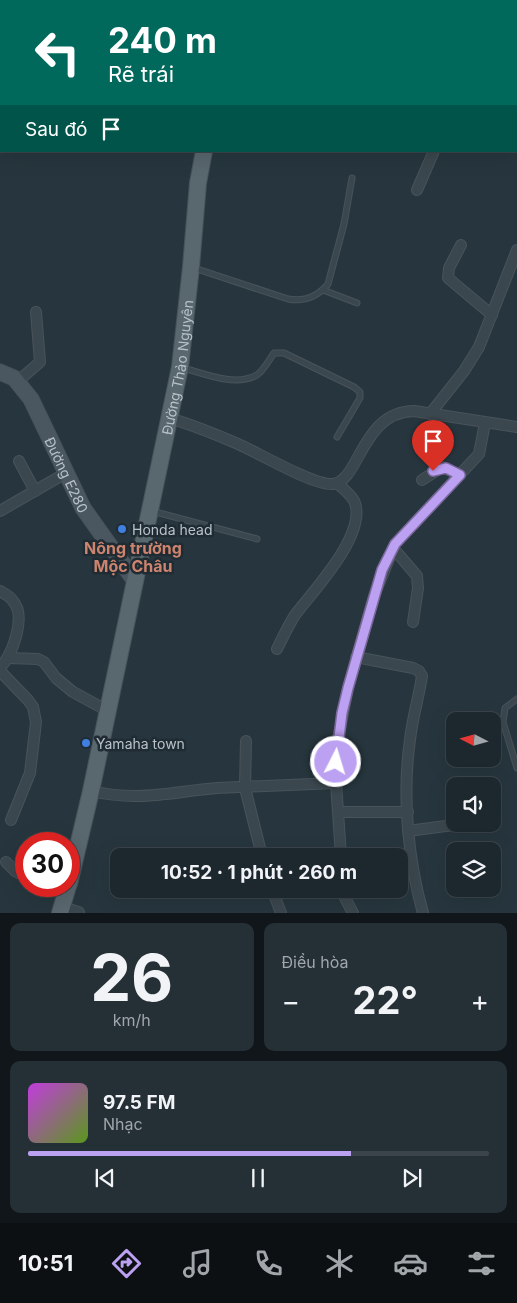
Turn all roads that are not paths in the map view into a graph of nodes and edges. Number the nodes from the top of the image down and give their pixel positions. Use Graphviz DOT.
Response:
graph roads {
  1 [pos="204,152"];
  2 [pos="434,152"];
  3 [pos="352,178"];
  4 [pos="417,190"];
  5 [pos="462,245"];
  6 [pos="517,250"];
  7 [pos="191,267"];
  8 [pos="323,290"];
  9 [pos="357,303"];
  10 [pos="36,312"];
  11 [pos="492,315"];
  12 [pos="180,367"];
  13 [pos="0,372"];
  14 [pos="18,382"];
  15 [pos="430,414"];
  16 [pos="169,418"];
  17 [pos="486,423"];
  18 [pos="517,427"];
  19 [pos="338,437"];
  20 [pos="20,461"];
  21 [pos="66,473"];
  22 [pos="460,475"];
  23 [pos="422,480"];
  24 [pos="337,483"];
  25 [pos="35,491"];
  26 [pos="149,510"];
  27 [pos="0,511"];
  28 [pos="257,538"];
  29 [pos="393,548"];
  30 [pos="135,582"];
  31 [pos="0,592"];
  32 [pos="413,622"];
  33 [pos="277,649"];
  34 [pos="356,657"];
  35 [pos="9,658"];
  36 [pos="0,670"];
  37 [pos="517,699"];
  38 [pos="108,711"];
  39 [pos="246,741"];
  40 [pos="517,743"];
  41 [pos="510,745"];
  42 [pos="517,768"];
  43 [pos="336,784"];
  44 [pos="245,788"];
  45 [pos="91,791"];
  46 [pos="338,812"];
  47 [pos="408,812"];
  48 [pos="11,820"];
  49 [pos="446,826"];
  50 [pos="408,831"];
  51 [pos="80,832"];
  52 [pos="260,848"];
  53 [pos="340,848"];
  54 [pos="6,862"];
  55 [pos="15,871"];
  56 [pos="63,897"];
  57 [pos="275,898"];
  58 [pos="345,898"];
  59 [pos="61,910"];
  60 [pos="78,913"];
  61 [pos="281,913"];
  62 [pos="353,913"];
  63 [pos="423,913"];
  1 -- 7 [label="main road, Đường Thảo Nguyên"];
  2 -- 4 [label="street"];
  3 -- 8 [label="lane"];
  5 -- 11 [label="street"];
  6 -- 11 [label="street"];
  7 -- 8 [label="lane"];
  7 -- 12 [label="main road, Đường Thảo Nguyên"];
  8 -- 9 [label="lane"];
  10 -- 14 [label="street"];
  11 -- 15 [label="street"];
  12 -- 16 [label="main road, Đường Thảo Nguyên"];
  12 -- 19 [label="lane"];
  13 -- 14 [label="main road, Đường E280"];
  14 -- 21 [label="main road, Đường E280"];
  15 -- 17 [label="street"];
  15 -- 24 [label="street"];
  16 -- 24 [label="street"];
  16 -- 26 [label="main road, Đường Thảo Nguyên"];
  17 -- 18 [label="street"];
  17 -- 22 [label="street"];
  20 -- 25 [label="street"];
  21 -- 25 [label="street"];
  21 -- 30 [label="main road, Đường E280"];
  22 -- 23 [label="street"];
  22 -- 29 [label="street"];
  24 -- 33 [label="street"];
  25 -- 27 [label="street"];
  26 -- 28 [label="lane"];
  26 -- 30 [label="main road, Đường Thảo Nguyên"];
  29 -- 32 [label="street"];
  29 -- 34 [label="street"];
  30 -- 38 [label="main road, Đường Thảo Nguyên"];
  31 -- 35 [label="street"];
  34 -- 43 [label="street"];
  34 -- 47 [label="street"];
  35 -- 36 [label="street"];
  35 -- 38 [label="street"];
  36 -- 48 [label="street"];
  37 -- 41 [label="lane"];
  38 -- 45 [label="main road, Đường Thảo Nguyên"];
  39 -- 44 [label="street"];
  40 -- 41 [label="lane"];
  41 -- 42 [label="lane"];
  43 -- 44 [label="street"];
  43 -- 46 [label="street"];
  44 -- 45 [label="street"];
  44 -- 52 [label="street"];
  45 -- 51 [label="main road, Đường Thảo Nguyên"];
  46 -- 47 [label="street"];
  46 -- 53 [label="street"];
  47 -- 50 [label="street"];
  49 -- 50 [label="street"];
  50 -- 63 [label="street"];
  54 -- 55 [label="street"];
  56 -- 59 [label="main road, Đường Thảo Nguyên"];
  57 -- 61 [label="street"];
  58 -- 62 [label="street"];
  59 -- 60 [label="street"];
}
